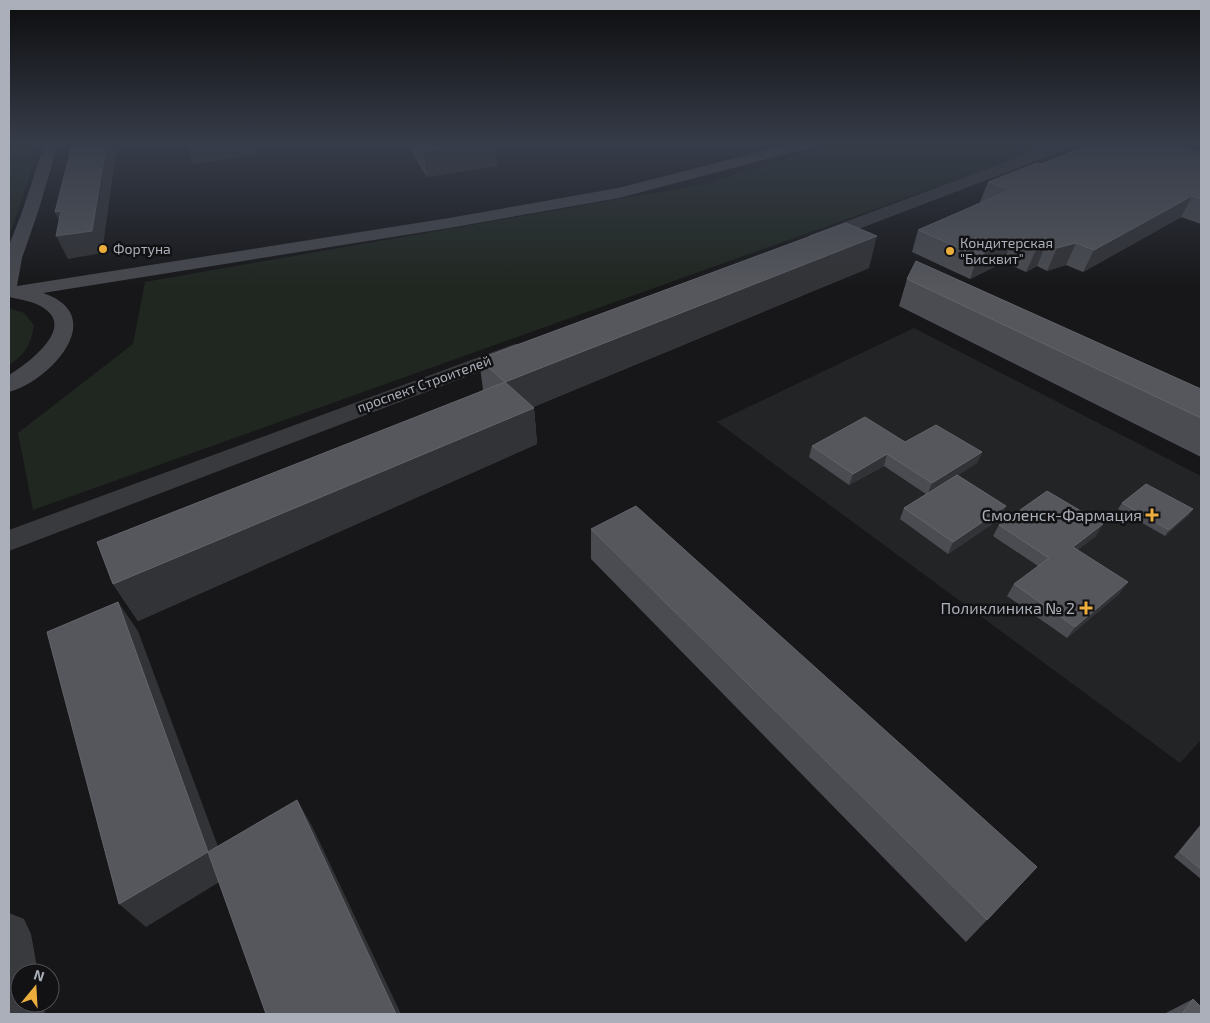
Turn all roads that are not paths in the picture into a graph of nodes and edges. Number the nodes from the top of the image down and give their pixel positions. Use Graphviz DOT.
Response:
graph roads {
  1 [pos="36,193"];
  2 [pos="621,193"];
  3 [pos="937,193"];
  4 [pos="794,246"];
  5 [pos="135,274"];
  6 [pos="11,289"];
  7 [pos="63,314"];
  8 [pos="535,343"];
  9 [pos="9,385"];
  10 [pos="9,541"];
  11 [pos="9,934"];
  12 [pos="22,1014"];
  1 -- 6 [label="main road"];
  2 -- 5 [label="main road"];
  3 -- 4 [label="street"];
  5 -- 6 [label="main road"];
  5 -- 7 [label="main road"];
  6 -- 7 [label="main road"];
  7 -- 9 [label="main road"];
  8 -- 10 [label="street, проспект Строителей"];
  11 -- 12 [label="street"];
}
